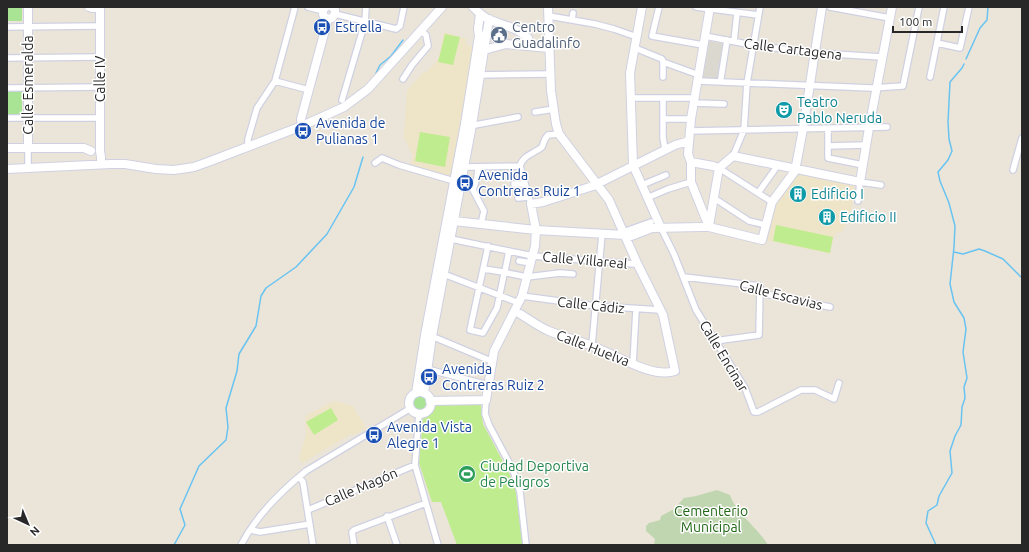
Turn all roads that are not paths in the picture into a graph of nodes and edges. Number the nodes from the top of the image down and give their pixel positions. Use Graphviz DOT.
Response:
graph roads {
  1 [pos="28,7"];
  2 [pos="89,7"];
  3 [pos="295,7"];
  4 [pos="308,7"];
  5 [pos="366,7"];
  6 [pos="404,7"];
  7 [pos="442,7"];
  8 [pos="473,7"];
  9 [pos="548,7"];
  10 [pos="642,7"];
  11 [pos="659,7"];
  12 [pos="696,7"];
  13 [pos="760,7"];
  14 [pos="822,7"];
  15 [pos="830,7"];
  16 [pos="892,7"];
  17 [pos="919,7"];
  18 [pos="944,7"];
  19 [pos="969,7"];
  20 [pos="100,8"];
  21 [pos="710,8"];
  22 [pos="324,9"];
  23 [pos="737,12"];
  24 [pos="332,13"];
  25 [pos="574,13"];
  26 [pos="480,14"];
  27 [pos="758,15"];
  28 [pos="549,16"];
  29 [pos="890,18"];
  30 [pos="489,19"];
  31 [pos="572,20"];
  32 [pos="365,22"];
  33 [pos="100,26"];
  34 [pos="7,27"];
  35 [pos="28,27"];
  36 [pos="421,31"];
  37 [pos="705,36"];
  38 [pos="637,38"];
  39 [pos="727,40"];
  40 [pos="734,41"];
  41 [pos="937,43"];
  42 [pos="703,45"];
  43 [pos="754,45"];
  44 [pos="527,46"];
  45 [pos="549,48"];
  46 [pos="634,48"];
  47 [pos="484,50"];
  48 [pos="815,53"];
  49 [pos="100,57"];
  50 [pos="882,57"];
  51 [pos="7,58"];
  52 [pos="28,58"];
  53 [pos="663,62"];
  54 [pos="550,74"];
  55 [pos="477,75"];
  56 [pos="663,77"];
  57 [pos="930,77"];
  58 [pos="699,78"];
  59 [pos="721,78"];
  60 [pos="403,79"];
  61 [pos="275,81"];
  62 [pos="747,83"];
  63 [pos="810,85"];
  64 [pos="100,87"];
  65 [pos="877,87"];
  66 [pos="7,88"];
  67 [pos="28,88"];
  68 [pos="309,90"];
  69 [pos="630,98"];
  70 [pos="663,98"];
  71 [pos="342,100"];
  72 [pos="695,100"];
  73 [pos="724,104"];
  74 [pos="554,109"];
  75 [pos="535,112"];
  76 [pos="518,117"];
  77 [pos="7,118"];
  78 [pos="28,118"];
  79 [pos="100,118"];
  80 [pos="663,119"];
  81 [pos="691,119"];
  82 [pos="469,124"];
  83 [pos="302,126"];
  84 [pos="886,127"];
  85 [pos="869,128"];
  86 [pos="803,129"];
  87 [pos="828,129"];
  88 [pos="744,130"];
  89 [pos="690,132"];
  90 [pos="559,134"];
  91 [pos="1022,138"];
  92 [pos="688,142"];
  93 [pos="866,144"];
  94 [pos="828,146"];
  95 [pos="248,147"];
  96 [pos="7,148"];
  97 [pos="28,148"];
  98 [pos="665,149"];
  99 [pos="91,151"];
  100 [pos="100,151"];
  101 [pos="733,156"];
  102 [pos="691,162"];
  103 [pos="28,163"];
  104 [pos="375,163"];
  105 [pos="90,164"];
  106 [pos="101,164"];
  107 [pos="633,165"];
  108 [pos="778,165"];
  109 [pos="520,166"];
  110 [pos="863,166"];
  111 [pos="461,167"];
  112 [pos="478,168"];
  113 [pos="719,168"];
  114 [pos="7,169"];
  115 [pos="795,169"];
  116 [pos="1013,170"];
  117 [pos="666,175"];
  118 [pos="454,181"];
  119 [pos="691,182"];
  120 [pos="860,182"];
  121 [pos="514,184"];
  122 [pos="525,184"];
  123 [pos="598,184"];
  124 [pos="642,185"];
  125 [pos="880,185"];
  126 [pos="758,193"];
  127 [pos="518,198"];
  128 [pos="647,198"];
  129 [pos="714,198"];
  130 [pos="530,200"];
  131 [pos="858,201"];
  132 [pos="772,202"];
  133 [pos="451,220"];
  134 [pos="651,222"];
  135 [pos="481,224"];
  136 [pos="766,225"];
  137 [pos="709,227"];
  138 [pos="661,228"];
  139 [pos="536,230"];
  140 [pos="602,234"];
  141 [pos="625,235"];
  142 [pos="451,239"];
  143 [pos="488,246"];
  144 [pos="509,250"];
  145 [pos="532,260"];
  146 [pos="519,261"];
  147 [pos="600,262"];
  148 [pos="637,263"];
  149 [pos="484,268"];
  150 [pos="441,273"];
  151 [pos="505,273"];
  152 [pos="573,274"];
  153 [pos="527,277"];
  154 [pos="684,277"];
  155 [pos="479,287"];
  156 [pos="760,293"];
  157 [pos="500,296"];
  158 [pos="520,299"];
  159 [pos="596,306"];
  160 [pos="830,307"];
  161 [pos="515,310"];
  162 [pos="636,310"];
  163 [pos="661,310"];
  164 [pos="429,335"];
  165 [pos="716,343"];
  166 [pos="592,345"];
  167 [pos="491,361"];
  168 [pos="633,364"];
  169 [pos="427,369"];
  170 [pos="839,383"];
  171 [pos="488,385"];
  172 [pos="420,393"];
  173 [pos="486,400"];
  174 [pos="430,401"];
  175 [pos="411,408"];
  176 [pos="419,413"];
  177 [pos="415,464"];
  178 [pos="299,477"];
  179 [pos="426,502"];
  180 [pos="308,510"];
  181 [pos="387,516"];
  182 [pos="310,524"];
  183 [pos="251,530"];
  184 [pos="241,545"];
  185 [pos="313,545"];
  186 [pos="354,545"];
  187 [pos="397,545"];
  188 [pos="438,545"];
  189 [pos="526,545"];
  1 -- 35 [label="street, Calle Esmeralda"];
  2 -- 20 [label="street"];
  3 -- 61 [label="street"];
  4 -- 22 [label="street"];
  5 -- 32 [label="street"];
  6 -- 32 [label="street"];
  7 -- 36 [label="street"];
  8 -- 26 [label="street"];
  9 -- 28 [label="street"];
  10 -- 38 [label="street"];
  11 -- 42 [label="street"];
  12 -- 21 [label="street"];
  13 -- 27 [label="street"];
  14 -- 48 [label="street"];
  15 -- 29 [label="street"];
  16 -- 29 [label="street"];
  17 -- 65 [label="street"];
  18 -- 41 [label="street"];
  19 -- 41 [label="street"];
  20 -- 33 [label="street, Calle IV"];
  21 -- 23 [label="street"];
  21 -- 37 [label="street"];
  22 -- 24 [label="street"];
  23 -- 27 [label="street"];
  23 -- 40 [label="street"];
  24 -- 32 [label="street"];
  24 -- 68 [label="street"];
  25 -- 31 [label="street"];
  26 -- 30 [label="street"];
  26 -- 55 [label="street"];
  27 -- 43 [label="street"];
  28 -- 31 [label="street"];
  28 -- 45 [label="street"];
  29 -- 50 [label="street"];
  30 -- 44 [label="street"];
  30 -- 47 [label="street"];
  31 -- 38 [label="street"];
  32 -- 71 [label="street"];
  33 -- 35 [label="street"];
  33 -- 49 [label="street, Calle IV"];
  34 -- 35 [label="street"];
  35 -- 52 [label="street, Calle Esmeralda"];
  36 -- 60 [label="street"];
  36 -- 83 [label="street"];
  37 -- 39 [label="street, Calle Cartagena"];
  37 -- 42 [label="street"];
  38 -- 46 [label="street"];
  39 -- 40 [label="street, Calle Cartagena"];
  39 -- 59 [label="street"];
  40 -- 43 [label="street, Calle Cartagena"];
  41 -- 57 [label="street"];
  42 -- 58 [label="street"];
  43 -- 48 [label="street, Calle Cartagena"];
  43 -- 62 [label="street"];
  44 -- 45 [label="street"];
  44 -- 47 [label="street"];
  45 -- 54 [label="street"];
  46 -- 53 [label="street"];
  46 -- 69 [label="street"];
  47 -- 55 [label="street"];
  48 -- 50 [label="street, Calle Cartagena"];
  48 -- 63 [label="street"];
  49 -- 52 [label="street"];
  49 -- 64 [label="street, Calle IV"];
  50 -- 65 [label="street"];
  51 -- 52 [label="street"];
  52 -- 67 [label="street, Calle Esmeralda"];
  53 -- 56 [label="street"];
  53 -- 58 [label="street"];
  54 -- 55 [label="street"];
  54 -- 74 [label="street"];
  55 -- 82 [label="street"];
  58 -- 62 [label="street"];
  58 -- 72 [label="street"];
  61 -- 68 [label="street"];
  61 -- 95 [label="street"];
  62 -- 63 [label="street"];
  62 -- 88 [label="street"];
  63 -- 65 [label="street"];
  63 -- 86 [label="street"];
  64 -- 67 [label="street"];
  64 -- 79 [label="street, Calle IV"];
  65 -- 85 [label="street"];
  66 -- 67 [label="street"];
  67 -- 78 [label="street, Calle Esmeralda"];
  68 -- 83 [label="street"];
  69 -- 70 [label="street"];
  69 -- 107 [label="street"];
  70 -- 72 [label="street"];
  70 -- 80 [label="street"];
  72 -- 73 [label="street"];
  72 -- 81 [label="street"];
  74 -- 75 [label="street"];
  74 -- 90 [label="street"];
  76 -- 82 [label="street"];
  77 -- 78 [label="street"];
  78 -- 79 [label="street"];
  78 -- 97 [label="street, Calle Esmeralda"];
  79 -- 100 [label="street, Calle IV"];
  80 -- 81 [label="street"];
  80 -- 98 [label="street"];
  81 -- 89 [label="street"];
  82 -- 111 [label="street"];
  83 -- 95 [label="street"];
  84 -- 85 [label="street"];
  85 -- 87 [label="street"];
  85 -- 93 [label="street"];
  86 -- 87 [label="street"];
  86 -- 88 [label="street"];
  86 -- 115 [label="street"];
  87 -- 94 [label="street"];
  88 -- 89 [label="street"];
  88 -- 101 [label="street"];
  89 -- 92 [label="street"];
  90 -- 109 [label="street"];
  90 -- 123 [label="street"];
  91 -- 116 [label="street"];
  92 -- 98 [label="street"];
  92 -- 102 [label="street"];
  93 -- 94 [label="street"];
  93 -- 110 [label="street"];
  94 -- 110 [label="street"];
  95 -- 106 [label="street"];
  96 -- 97 [label="street"];
  97 -- 99 [label="street"];
  97 -- 103 [label="street, Calle Esmeralda"];
  98 -- 107 [label="street"];
  99 -- 100 [label="street"];
  99 -- 105 [label="street"];
  100 -- 106 [label="street, Calle IV"];
  101 -- 108 [label="street"];
  101 -- 113 [label="street"];
  102 -- 113 [label="street"];
  102 -- 119 [label="street"];
  104 -- 118 [label="street"];
  105 -- 106 [label="street"];
  105 -- 114 [label="street"];
  107 -- 123 [label="street"];
  107 -- 124 [label="street"];
  108 -- 115 [label="street"];
  108 -- 126 [label="street"];
  109 -- 112 [label="street"];
  109 -- 122 [label="street"];
  110 -- 120 [label="street"];
  111 -- 112 [label="street"];
  111 -- 118 [label="street"];
  111 -- 133 [label="street"];
  112 -- 135 [label="street"];
  113 -- 126 [label="street"];
  113 -- 129 [label="street"];
  115 -- 120 [label="street"];
  115 -- 132 [label="street"];
  117 -- 124 [label="street"];
  118 -- 133 [label="street"];
  119 -- 128 [label="street"];
  119 -- 137 [label="street"];
  120 -- 125 [label="street"];
  120 -- 131 [label="street"];
  121 -- 122 [label="street"];
  122 -- 130 [label="street"];
  123 -- 130 [label="street"];
  123 -- 141 [label="street"];
  124 -- 128 [label="street"];
  126 -- 132 [label="street"];
  127 -- 130 [label="street"];
  128 -- 138 [label="street"];
  129 -- 136 [label="street"];
  129 -- 137 [label="street"];
  130 -- 139 [label="street"];
  132 -- 136 [label="street"];
  133 -- 135 [label="street"];
  133 -- 142 [label="street"];
  133 -- 150 [label="street"];
  134 -- 141 [label="street"];
  135 -- 139 [label="street"];
  136 -- 137 [label="street"];
  137 -- 138 [label="street"];
  138 -- 141 [label="street"];
  138 -- 154 [label="street, Calle Encinar"];
  139 -- 140 [label="street"];
  139 -- 145 [label="street"];
  140 -- 141 [label="street"];
  140 -- 147 [label="street"];
  141 -- 148 [label="street"];
  142 -- 143 [label="street"];
  142 -- 150 [label="street"];
  143 -- 144 [label="street"];
  143 -- 149 [label="street"];
  144 -- 145 [label="street"];
  144 -- 151 [label="street"];
  145 -- 146 [label="street"];
  145 -- 147 [label="street, Calle Villareal"];
  145 -- 153 [label="street"];
  147 -- 148 [label="street, Calle Villareal"];
  147 -- 159 [label="street"];
  148 -- 163 [label="street"];
  149 -- 151 [label="street"];
  149 -- 155 [label="street"];
  150 -- 155 [label="street, Calle Cádiz"];
  150 -- 164 [label="street"];
  151 -- 153 [label="street"];
  151 -- 157 [label="street"];
  152 -- 153 [label="street"];
  153 -- 158 [label="street"];
  154 -- 156 [label="street, Calle Escavias"];
  154 -- 165 [label="street, Calle Encinar"];
  155 -- 157 [label="street, Calle Cádiz"];
  155 -- 157 [label="street"];
  156 -- 160 [label="street, Calle Escavias"];
  156 -- 165 [label="street"];
  157 -- 158 [label="street, Calle Cádiz"];
  158 -- 159 [label="street, Calle Cádiz"];
  158 -- 161 [label="street"];
  159 -- 162 [label="street, Calle Cádiz"];
  159 -- 166 [label="street"];
  161 -- 166 [label="street, Calle Huelva"];
  161 -- 167 [label="street"];
  162 -- 163 [label="street, Calle Cádiz"];
  162 -- 168 [label="street"];
  163 -- 168 [label="street, Calle Huelva"];
  164 -- 167 [label="street"];
  164 -- 169 [label="street"];
  164 -- 172 [label="street"];
  165 -- 170 [label="street, Calle Encinar"];
  166 -- 168 [label="street, Calle Huelva"];
  167 -- 171 [label="street"];
  169 -- 171 [label="street"];
  169 -- 172 [label="street"];
  171 -- 173 [label="street"];
  172 -- 174 [label="street"];
  172 -- 175 [label="street"];
  173 -- 174 [label="street"];
  173 -- 189 [label="street"];
  174 -- 176 [label="street"];
  175 -- 176 [label="street"];
  175 -- 178 [label="street"];
  176 -- 177 [label="street"];
  177 -- 179 [label="street"];
  177 -- 180 [label="street, Calle Magón"];
  178 -- 180 [label="street"];
  178 -- 183 [label="street"];
  179 -- 181 [label="street"];
  179 -- 188 [label="street"];
  180 -- 182 [label="street"];
  181 -- 186 [label="street"];
  181 -- 187 [label="street"];
  182 -- 183 [label="street"];
  182 -- 185 [label="street"];
  183 -- 184 [label="street"];
}
